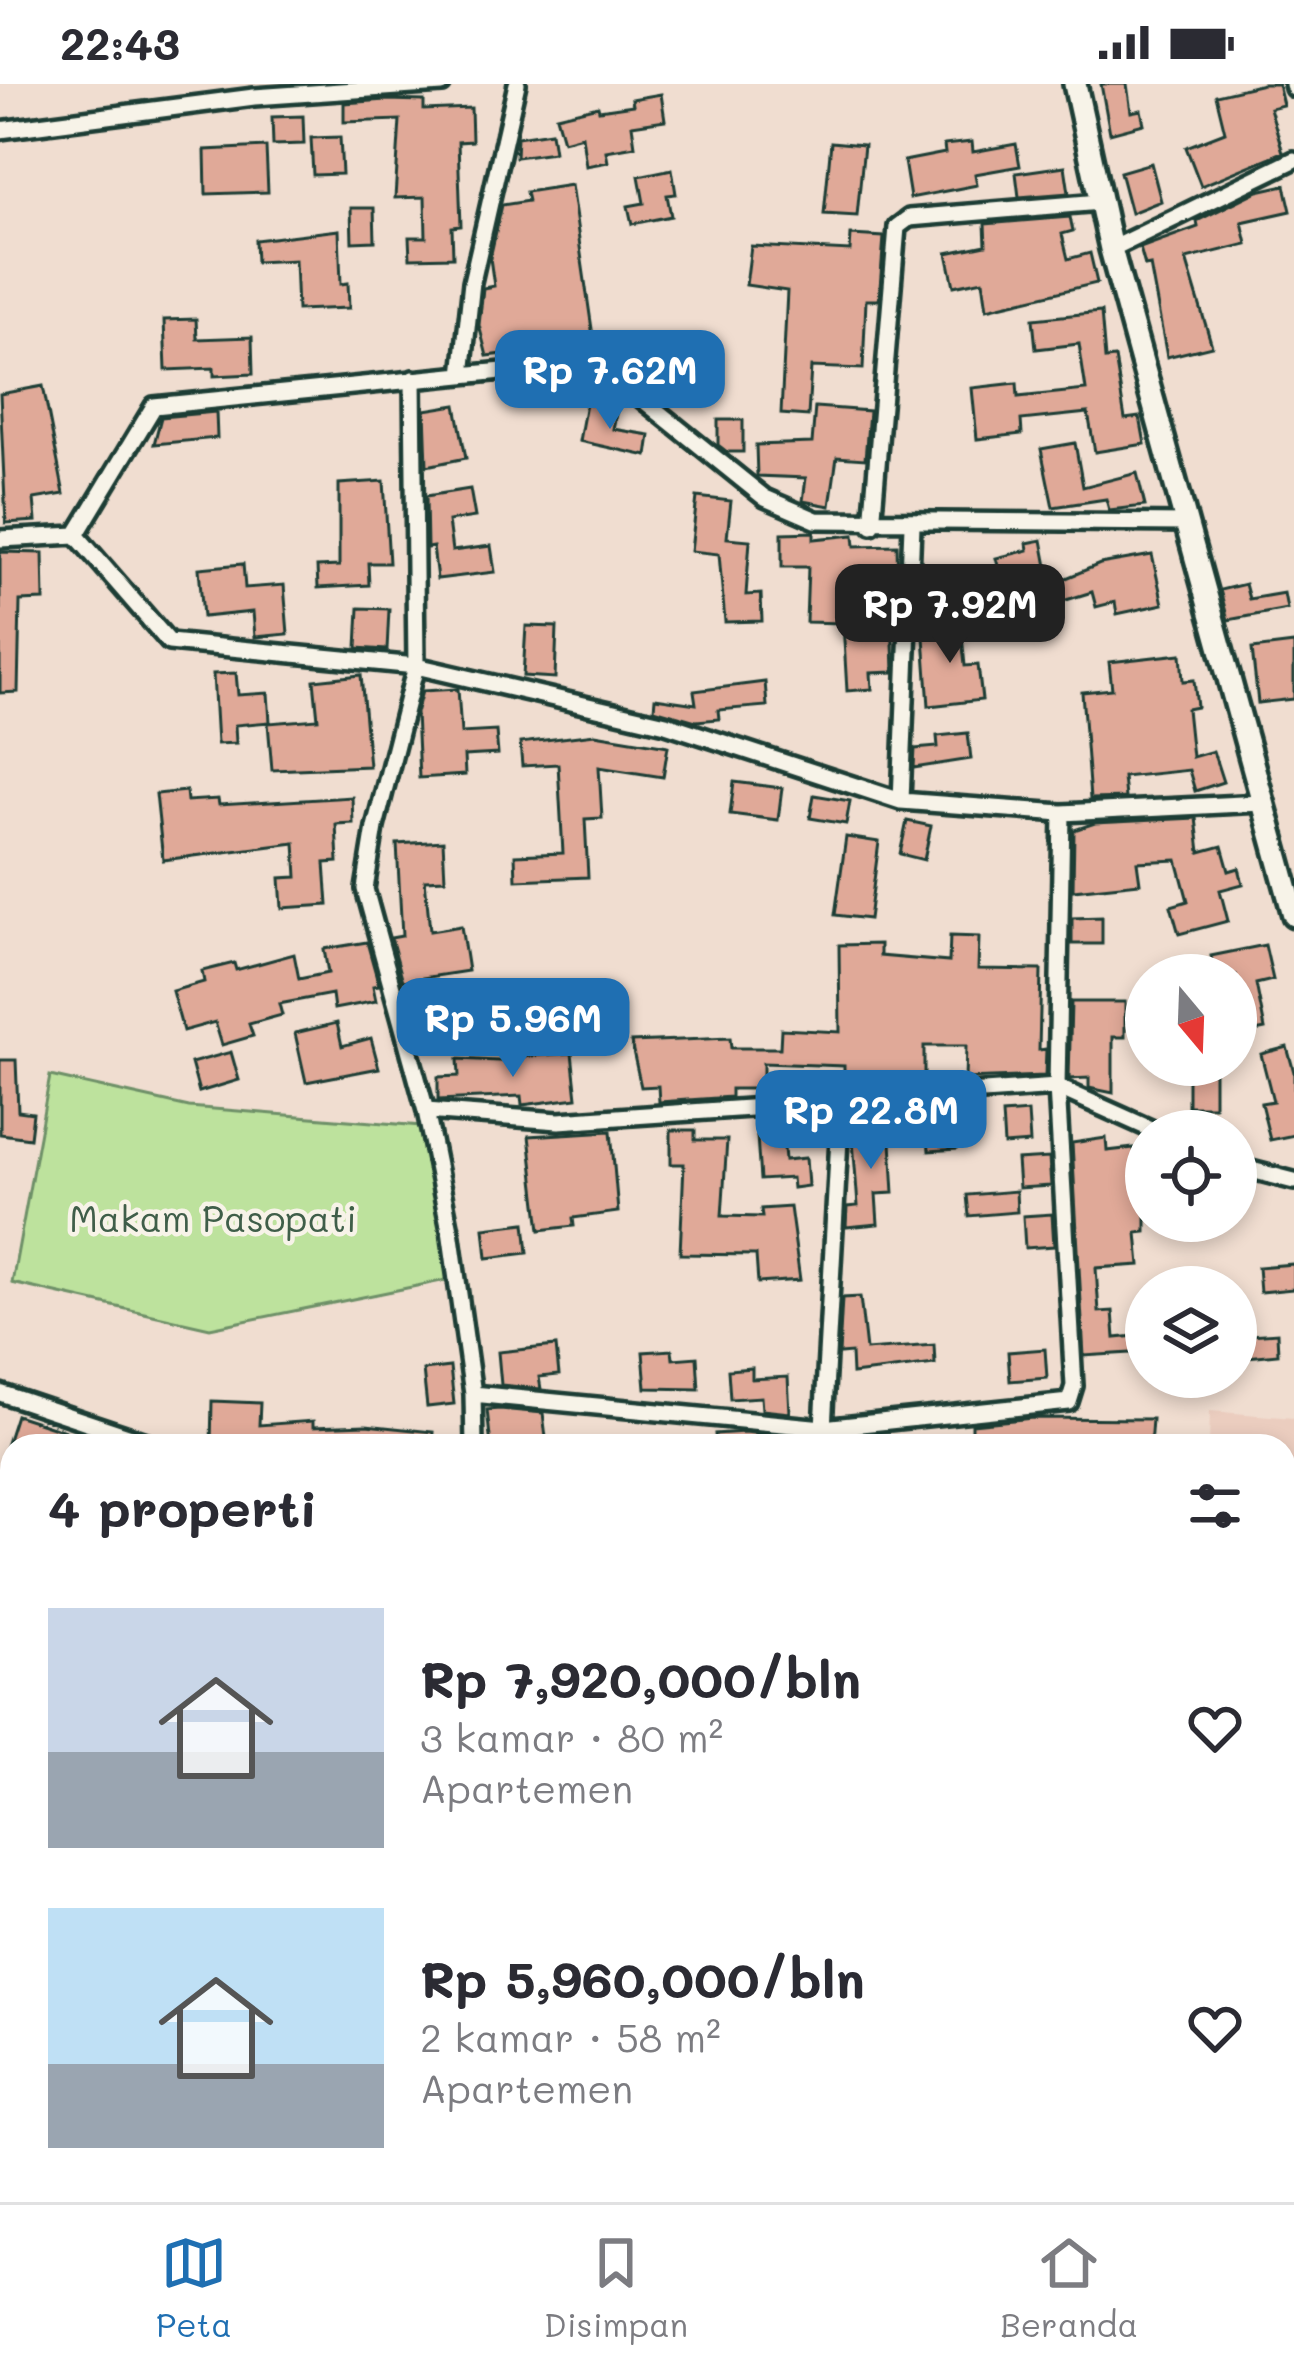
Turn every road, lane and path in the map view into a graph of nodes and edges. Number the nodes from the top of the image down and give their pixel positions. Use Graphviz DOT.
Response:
graph roads {
  1 [pos="442,84"];
  2 [pos="517,84"];
  3 [pos="1075,84"];
  4 [pos="0,130"];
  5 [pos="1294,160"];
  6 [pos="1100,202"];
  7 [pos="1111,249"];
  8 [pos="462,375"];
  9 [pos="413,379"];
  10 [pos="1188,523"];
  11 [pos="872,525"];
  12 [pos="912,525"];
  13 [pos="76,535"];
  14 [pos="0,539"];
  15 [pos="416,666"];
  16 [pos="901,801"];
  17 [pos="1262,803"];
  18 [pos="1062,813"];
  19 [pos="1294,915"];
  20 [pos="1057,1087"];
  21 [pos="841,1102"];
  22 [pos="426,1111"];
  23 [pos="1125,1117"];
  24 [pos="1257,1171"];
  25 [pos="1294,1181"];
  26 [pos="0,1393"];
  27 [pos="473,1394"];
  28 [pos="823,1428"];
  29 [pos="122,1434"];
  30 [pos="474,1434"];
  31 [pos="823,1434"];
  1 -- 4 [label="street"];
  2 -- 8 [label="street"];
  3 -- 6 [label="main road"];
  5 -- 7 [label="street"];
  6 -- 7 [label="main road"];
  6 -- 11 [label="street"];
  7 -- 10 [label="main road"];
  8 -- 9 [label="street"];
  8 -- 11 [label="street"];
  9 -- 13 [label="street"];
  9 -- 15 [label="street"];
  10 -- 12 [label="street"];
  10 -- 17 [label="main road"];
  11 -- 12 [label="street"];
  12 -- 16 [label="street"];
  13 -- 14 [label="street"];
  13 -- 15 [label="street"];
  15 -- 16 [label="street"];
  15 -- 22 [label="street"];
  16 -- 18 [label="street"];
  17 -- 18 [label="street"];
  17 -- 19 [label="main road"];
  18 -- 20 [label="street"];
  20 -- 21 [label="street"];
  20 -- 23 [label="street"];
  20 -- 28 [label="street"];
  21 -- 22 [label="street"];
  21 -- 28 [label="street"];
  22 -- 27 [label="street"];
  24 -- 25 [label="street"];
  26 -- 29 [label="street"];
  27 -- 28 [label="street"];
  27 -- 30 [label="street"];
  28 -- 31 [label="street"];
}
